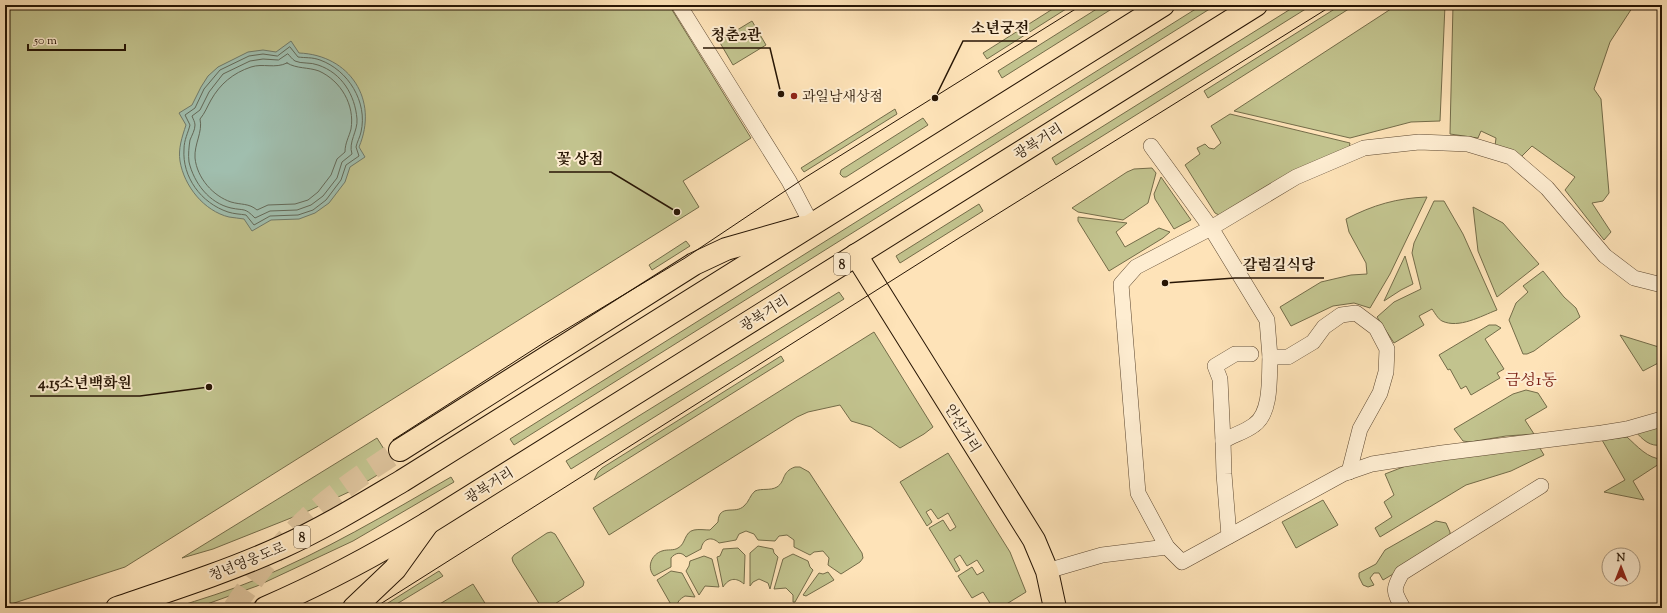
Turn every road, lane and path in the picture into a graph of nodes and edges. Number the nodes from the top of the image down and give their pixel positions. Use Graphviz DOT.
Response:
graph roads {
  1 [pos="679,5"];
  2 [pos="1163,5"];
  3 [pos="1256,5"];
  4 [pos="1151,146"];
  5 [pos="812,225"];
  6 [pos="1211,228"];
  7 [pos="856,255"];
  8 [pos="1662,285"];
  9 [pos="1250,354"];
  10 [pos="1270,357"];
  11 [pos="1662,419"];
  12 [pos="1223,441"];
  13 [pos="400,450"];
  14 [pos="1349,472"];
  15 [pos="1541,486"];
  16 [pos="428,523"];
  17 [pos="1229,536"];
  18 [pos="1167,548"];
  19 [pos="1047,571"];
  20 [pos="117,608"];
  21 [pos="264,608"];
  22 [pos="354,608"];
  23 [pos="1055,608"];
  24 [pos="1403,608"];
  1 -- 5 [label="street"];
  2 -- 5 [label="main road, 8"];
  3 -- 7 [label="main road, 광복거리 / 8"];
  4 -- 6 [label="street"];
  5 -- 13 [label="main road"];
  5 -- 20 [label="main road, 청년영웅도로 / 8"];
  6 -- 8 [label="street"];
  6 -- 10 [label="street"];
  6 -- 18 [label="street"];
  7 -- 16 [label="main road, 광복거리 / 8"];
  7 -- 19 [label="main road, 안산거리"];
  9 -- 12 [label="street"];
  10 -- 12 [label="street"];
  10 -- 14 [label="street"];
  11 -- 14 [label="street"];
  12 -- 17 [label="street"];
  14 -- 17 [label="street"];
  15 -- 24 [label="street"];
  16 -- 21 [label="main road, 광복거리 / 8"];
  16 -- 22 [label="main road"];
  17 -- 18 [label="street"];
  18 -- 19 [label="street"];
  19 -- 23 [label="main road, 안산거리"];
}
